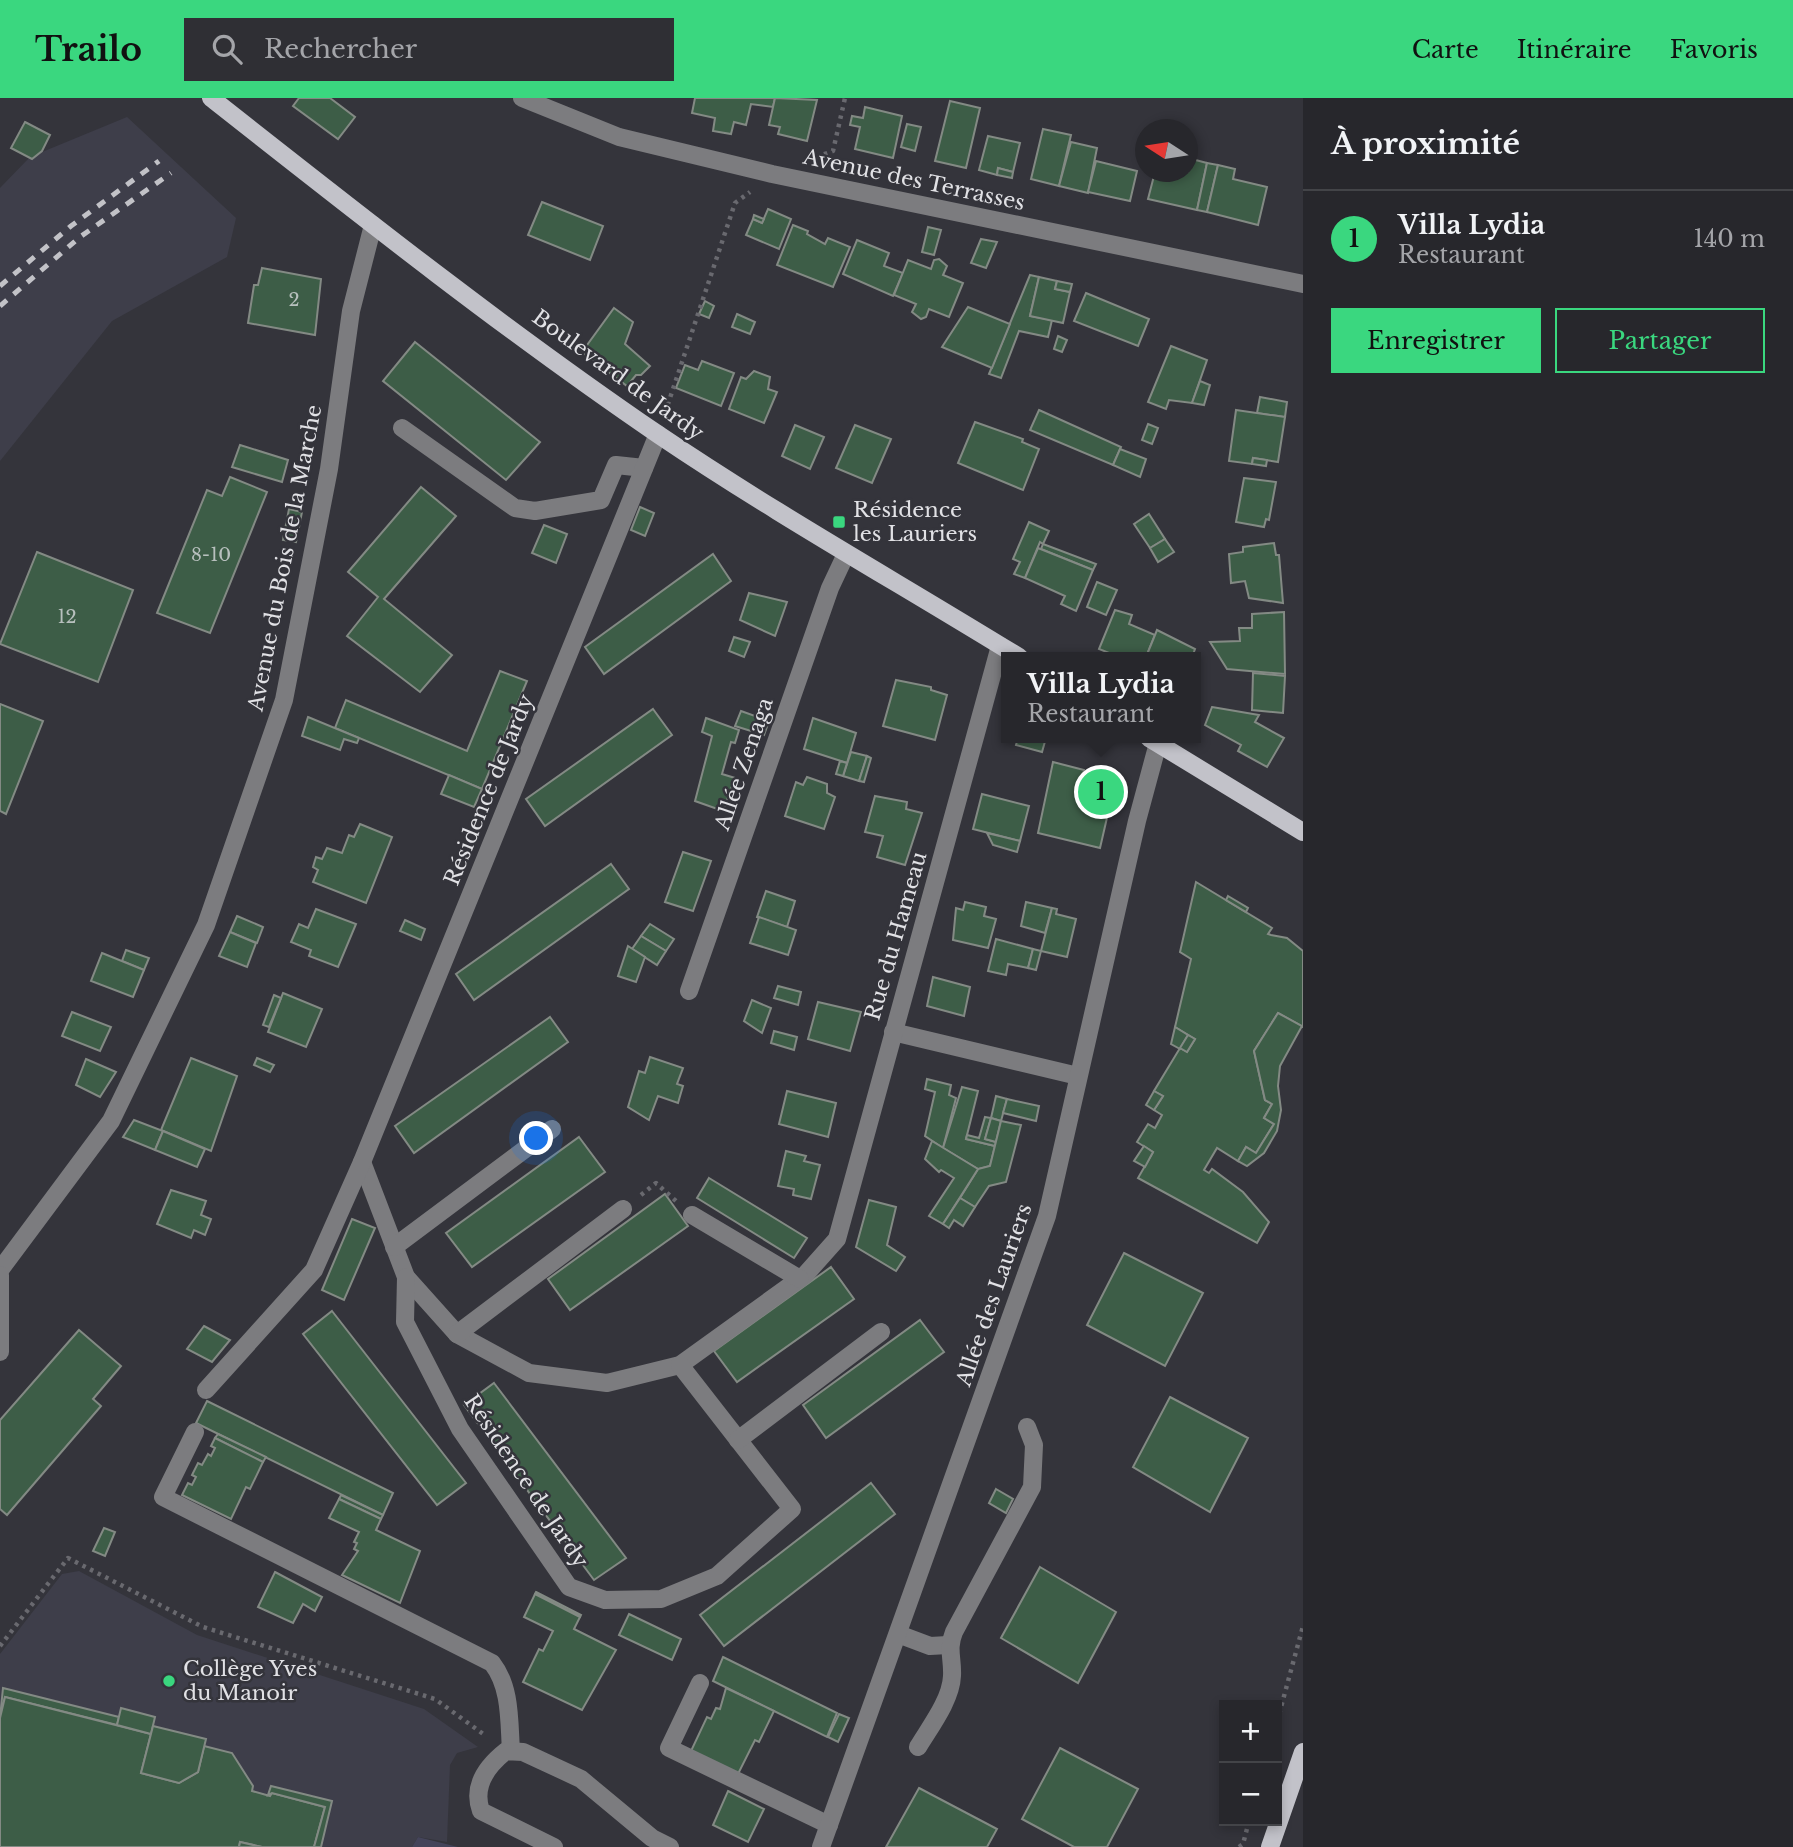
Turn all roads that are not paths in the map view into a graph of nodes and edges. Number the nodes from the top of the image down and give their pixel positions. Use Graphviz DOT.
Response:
graph roads {
  1 [pos="211,98"];
  2 [pos="522,98"];
  3 [pos="373,225"];
  4 [pos="1303,284"];
  5 [pos="402,428"];
  6 [pos="658,434"];
  7 [pos="644,468"];
  8 [pos="846,554"];
  9 [pos="1000,646"];
  10 [pos="1010,652"];
  11 [pos="1153,743"];
  12 [pos="1156,743"];
  13 [pos="1303,832"];
  14 [pos="689,991"];
  15 [pos="893,1032"];
  16 [pos="1078,1076"];
  17 [pos="552,1129"];
  18 [pos="362,1162"];
  19 [pos="623,1209"];
  20 [pos="692,1215"];
  21 [pos="837,1240"];
  22 [pos="394,1247"];
  23 [pos="0,1270"];
  24 [pos="0,1275"];
  25 [pos="406,1277"];
  26 [pos="800,1279"];
  27 [pos="881,1332"];
  28 [pos="457,1334"];
  29 [pos="0,1352"];
  30 [pos="680,1365"];
  31 [pos="206,1391"];
  32 [pos="1027,1427"];
  33 [pos="195,1432"];
  34 [pos="738,1440"];
  35 [pos="898,1634"];
  36 [pos="948,1645"];
  37 [pos="700,1683"];
  38 [pos="918,1747"];
  39 [pos="509,1751"];
  40 [pos="1303,1752"];
  41 [pos="829,1825"];
  42 [pos="554,1847"];
  43 [pos="670,1847"];
  44 [pos="821,1847"];
  45 [pos="1270,1847"];
  1 -- 3 [label="main road, Boulevard de Jardy"];
  2 -- 4 [label="street, Avenue des Terrasses"];
  3 -- 6 [label="main road, Boulevard de Jardy"];
  3 -- 23 [label="street, Avenue du Bois de la Marche"];
  5 -- 7 [label="street"];
  6 -- 7 [label="street, Résidence de Jardy"];
  6 -- 8 [label="main road, Boulevard de Jardy"];
  7 -- 18 [label="street, Résidence de Jardy"];
  8 -- 9 [label="main road, Boulevard de Jardy"];
  8 -- 14 [label="street, Allée Zenaga"];
  9 -- 10 [label="main road, Boulevard de Jardy"];
  9 -- 15 [label="street, Rue du Hameau"];
  11 -- 16 [label="street, Allée des Lauriers"];
  12 -- 13 [label="main road"];
  15 -- 16 [label="street"];
  15 -- 21 [label="street, Rue du Hameau"];
  16 -- 35 [label="street, Allée des Lauriers"];
  17 -- 22 [label="street"];
  18 -- 22 [label="street, Résidence de Jardy"];
  18 -- 31 [label="street, Résidence de Jardy"];
  19 -- 28 [label="street"];
  20 -- 26 [label="street"];
  21 -- 26 [label="street, Résidence de Jardy"];
  22 -- 25 [label="street, Résidence de Jardy"];
  24 -- 29 [label="street"];
  25 -- 28 [label="street, Résidence de Jardy"];
  25 -- 34 [label="street, Résidence de Jardy"];
  26 -- 30 [label="street, Résidence de Jardy"];
  27 -- 34 [label="street"];
  28 -- 30 [label="street, Résidence de Jardy"];
  30 -- 34 [label="street, Résidence de Jardy"];
  32 -- 36 [label="street"];
  33 -- 39 [label="street"];
  35 -- 36 [label="street"];
  35 -- 41 [label="street, Allée des Lauriers"];
  36 -- 38 [label="street"];
  37 -- 41 [label="street"];
  39 -- 42 [label="street"];
  39 -- 43 [label="street"];
  40 -- 45 [label="main road"];
  41 -- 44 [label="street, Allée des Lauriers"];
}
